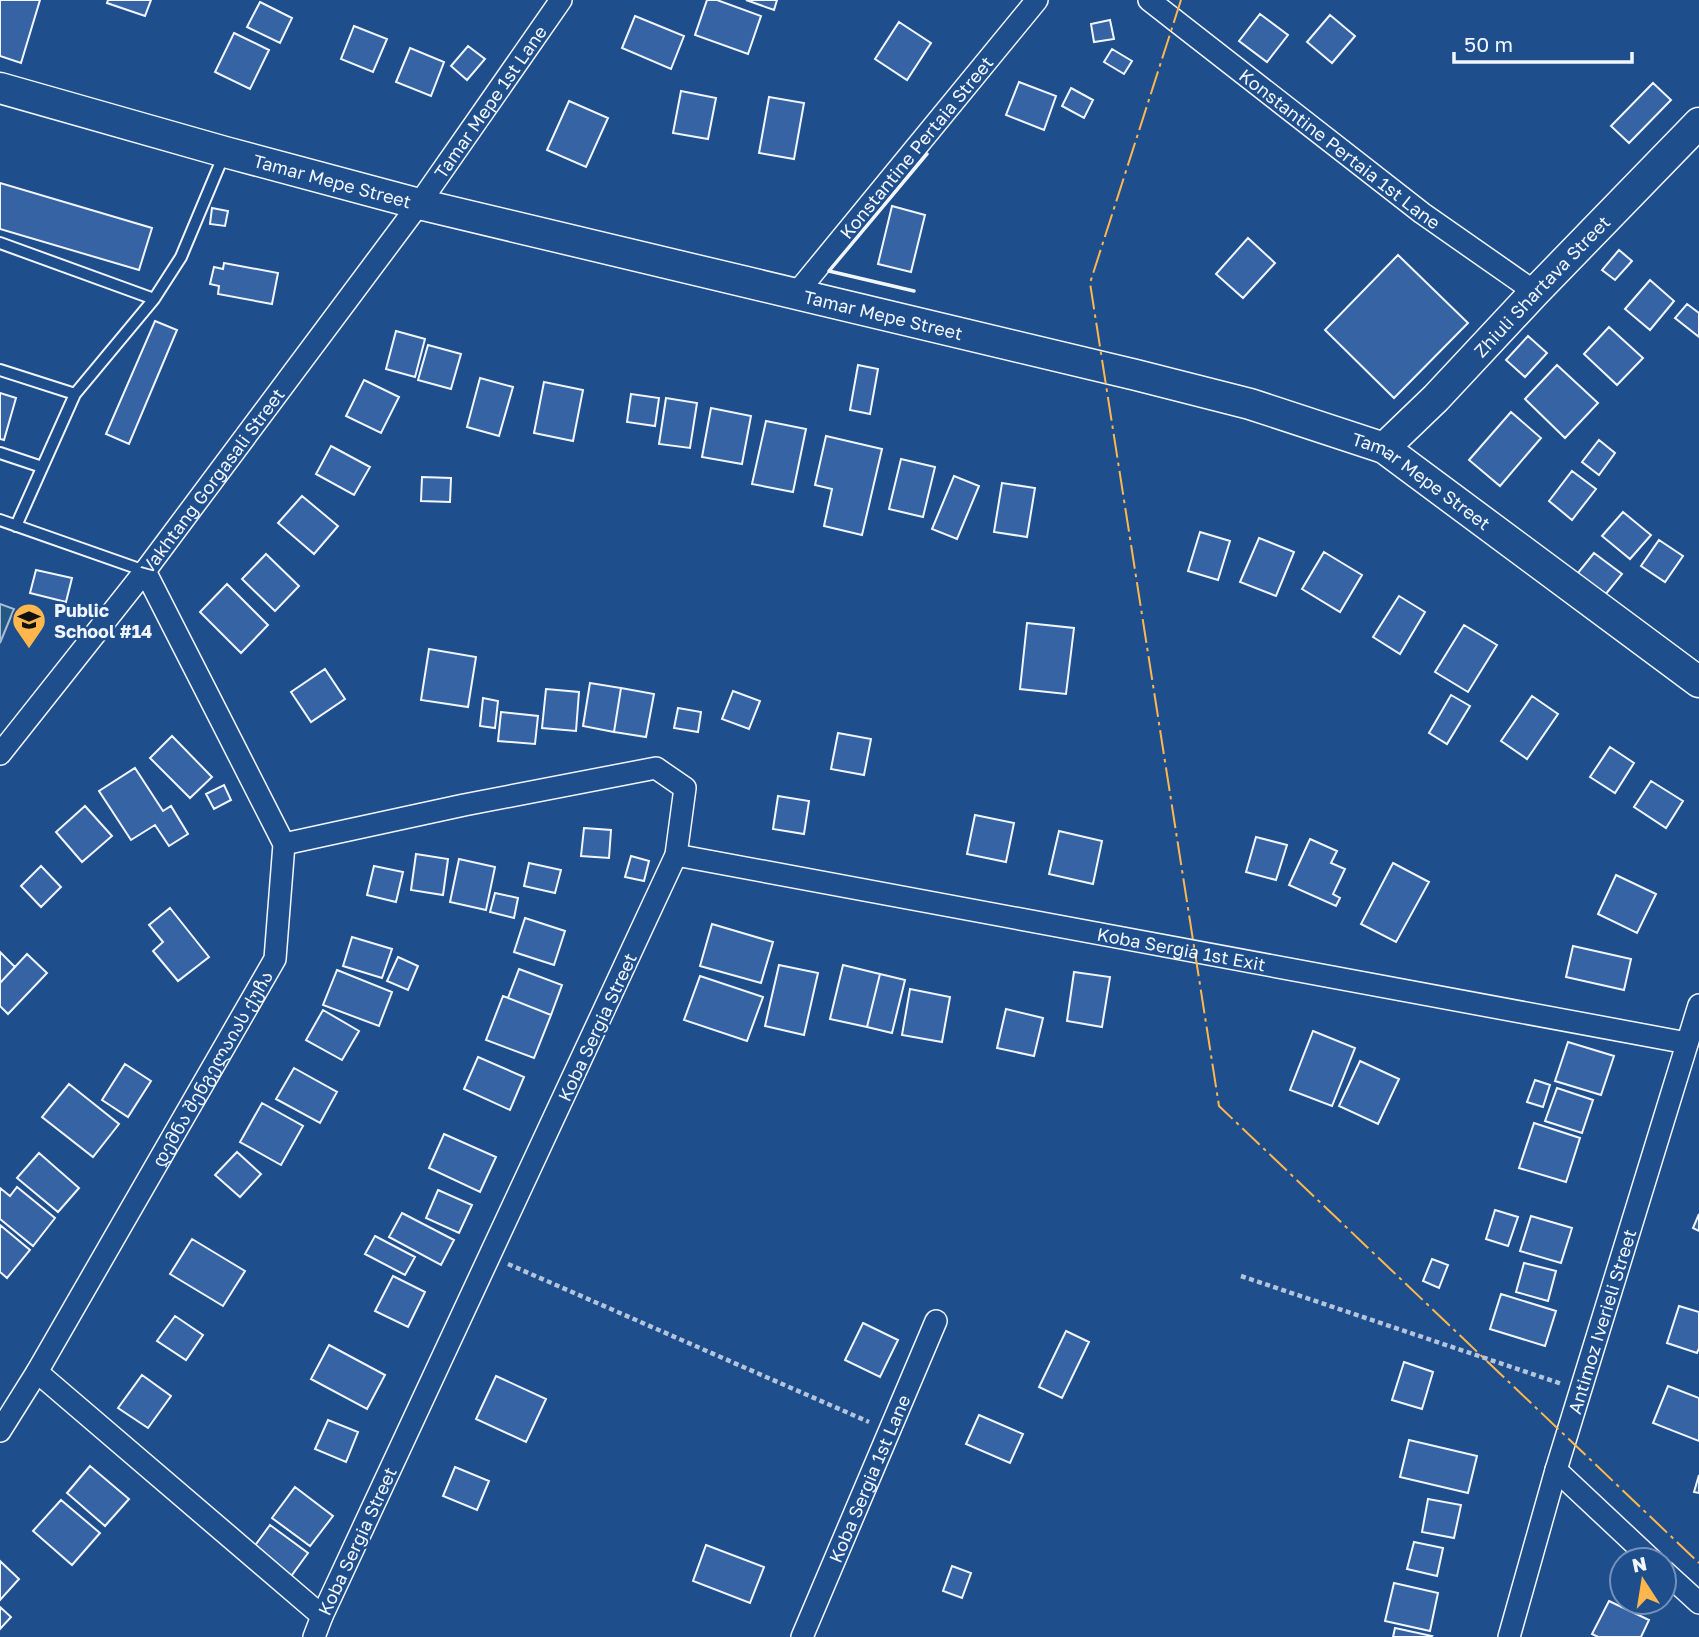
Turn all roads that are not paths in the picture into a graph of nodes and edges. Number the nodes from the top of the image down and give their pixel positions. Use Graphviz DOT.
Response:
graph roads {
  1 [pos="561,0"];
  2 [pos="1037,0"];
  3 [pos="1149,0"];
  4 [pos="0,88"];
  5 [pos="1698,124"];
  6 [pos="225,152"];
  7 [pos="419,204"];
  8 [pos="0,243"];
  9 [pos="1535,292"];
  10 [pos="795,295"];
  11 [pos="154,299"];
  12 [pos="0,370"];
  13 [pos="75,394"];
  14 [pos="1384,448"];
  15 [pos="0,453"];
  16 [pos="42,467"];
  17 [pos="0,520"];
  18 [pos="16,526"];
  19 [pos="145,572"];
  20 [pos="1699,682"];
  21 [pos="0,754"];
  22 [pos="284,844"];
  23 [pos="676,855"];
  24 [pos="1699,1005"];
  25 [pos="1686,1043"];
  26 [pos="936,1321"];
  27 [pos="37,1372"];
  28 [pos="0,1431"];
  29 [pos="1556,1470"];
  30 [pos="1638,1546"];
  31 [pos="1678,1584"];
  32 [pos="1699,1603"];
  33 [pos="322,1616"];
  34 [pos="314,1637"];
  35 [pos="802,1637"];
  36 [pos="1509,1637"];
  1 -- 7 [label="street, Tamar Mepe 1st Lane"];
  2 -- 10 [label="street, Konstantine Pertaia Street"];
  3 -- 9 [label="street, Konstantine Pertaia 1st Lane"];
  4 -- 6 [label="street, Tamar Mepe Street"];
  5 -- 9 [label="street, Zhiuli Shartava Street"];
  6 -- 7 [label="street, Tamar Mepe Street"];
  6 -- 11 [label="lane"];
  7 -- 10 [label="street, Tamar Mepe Street"];
  7 -- 19 [label="street, Vakhtang Gorgasali Street"];
  8 -- 11 [label="lane"];
  9 -- 14 [label="street, Zhiuli Shartava Street"];
  10 -- 14 [label="street, Tamar Mepe Street"];
  11 -- 13 [label="lane"];
  12 -- 13 [label="lane"];
  13 -- 16 [label="lane"];
  14 -- 20 [label="street, Tamar Mepe Street"];
  15 -- 16 [label="lane"];
  16 -- 18 [label="lane"];
  17 -- 18 [label="lane"];
  18 -- 19 [label="lane"];
  19 -- 21 [label="street, Vakhtang Gorgasali Street"];
  19 -- 22 [label="street"];
  22 -- 23 [label="street, Koba Sergia Street"];
  22 -- 27 [label="street, დემნა შენგელაიას ქუჩა"];
  23 -- 25 [label="street, Koba Sergia 1st Exit"];
  23 -- 33 [label="street, Koba Sergia Street"];
  24 -- 25 [label="street, Antimoz Iverieli Street"];
  25 -- 29 [label="street, Antimoz Iverieli Street"];
  26 -- 35 [label="street, Koba Sergia 1st Lane"];
  27 -- 28 [label="street, დემნა შენგელაიას ქუჩა"];
  27 -- 33 [label="street"];
  29 -- 30 [label="street"];
  29 -- 36 [label="street, Antimoz Iverieli Street"];
  31 -- 32 [label="street"];
  33 -- 34 [label="street, Koba Sergia Street"];
}
